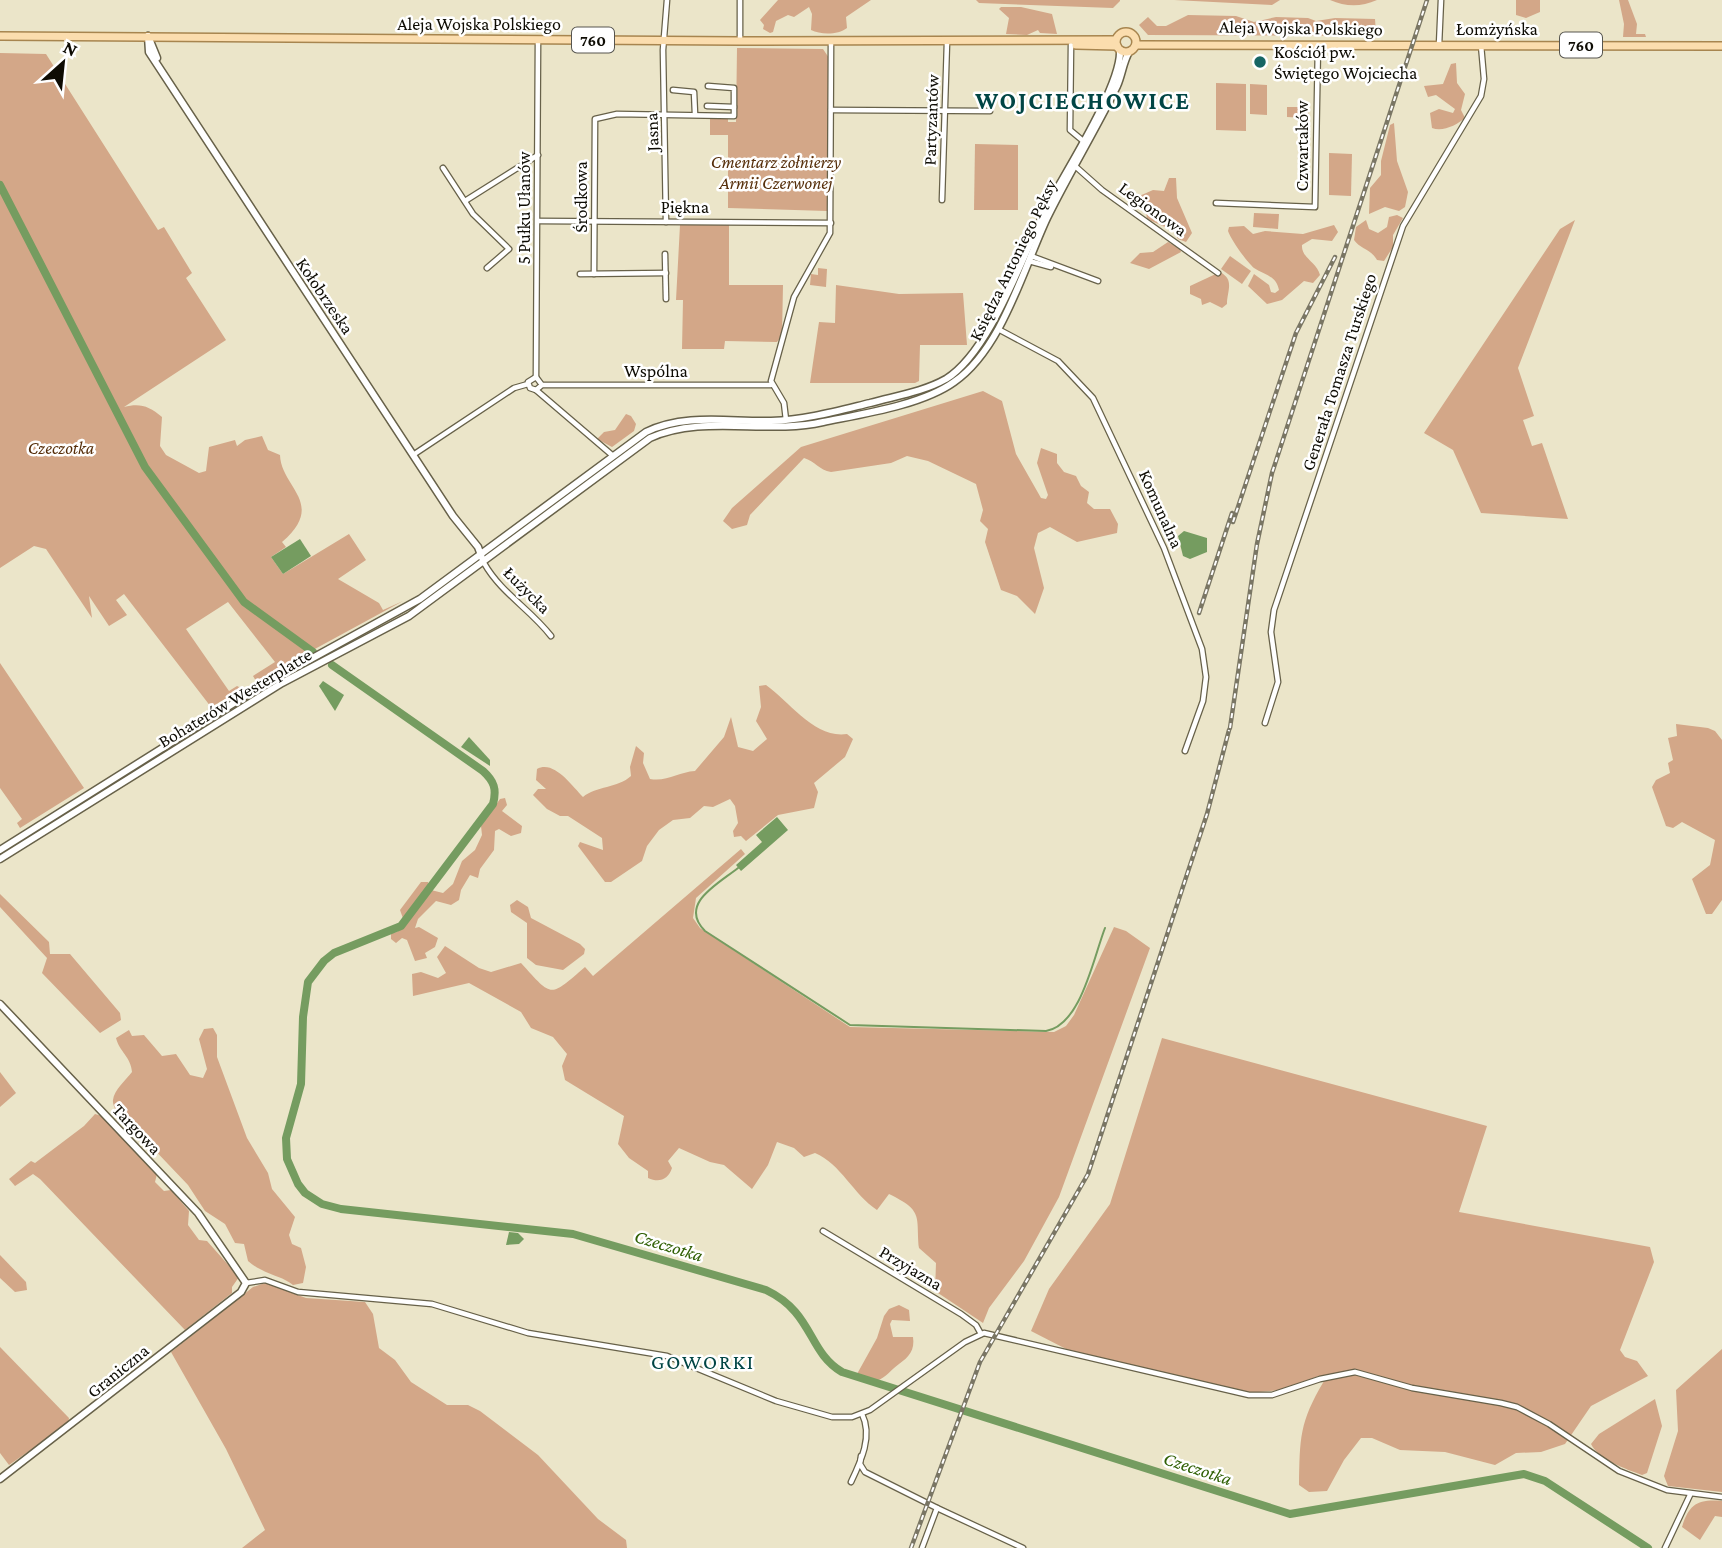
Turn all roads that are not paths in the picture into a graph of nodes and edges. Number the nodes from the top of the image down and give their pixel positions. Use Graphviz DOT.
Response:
graph roads {
  1 [pos="667,0"];
  2 [pos="740,0"];
  3 [pos="1441,0"];
  4 [pos="0,36"];
  5 [pos="148,36"];
  6 [pos="538,39"];
  7 [pos="664,41"];
  8 [pos="740,41"];
  9 [pos="831,41"];
  10 [pos="947,42"];
  11 [pos="1034,42"];
  12 [pos="1136,42"];
  13 [pos="1318,44"];
  14 [pos="1071,45"];
  15 [pos="1118,45"];
  16 [pos="1439,45"];
  17 [pos="1481,45"];
  18 [pos="1722,46"];
  19 [pos="1129,52"];
  20 [pos="708,86"];
  21 [pos="673,90"];
  22 [pos="707,106"];
  23 [pos="734,107"];
  24 [pos="945,109"];
  25 [pos="831,110"];
  26 [pos="990,111"];
  27 [pos="665,114"];
  28 [pos="695,114"];
  29 [pos="1082,140"];
  30 [pos="538,155"];
  31 [pos="1075,166"];
  32 [pos="443,168"];
  33 [pos="942,200"];
  34 [pos="465,201"];
  35 [pos="1216,203"];
  36 [pos="538,221"];
  37 [pos="595,221"];
  38 [pos="666,222"];
  39 [pos="831,223"];
  40 [pos="666,254"];
  41 [pos="1028,257"];
  42 [pos="487,268"];
  43 [pos="666,273"];
  44 [pos="1218,273"];
  45 [pos="580,274"];
  46 [pos="594,274"];
  47 [pos="1098,281"];
  48 [pos="666,299"];
  49 [pos="997,328"];
  50 [pos="536,377"];
  51 [pos="528,384"];
  52 [pos="541,385"];
  53 [pos="771,385"];
  54 [pos="536,390"];
  55 [pos="786,420"];
  56 [pos="413,455"];
  57 [pos="612,455"];
  58 [pos="483,559"];
  59 [pos="551,636"];
  60 [pos="317,660"];
  61 [pos="1265,723"];
  62 [pos="1185,751"];
  63 [pos="0,850"];
  64 [pos="0,859"];
  65 [pos="0,1004"];
  66 [pos="823,1231"];
  67 [pos="246,1281"];
  68 [pos="981,1334"];
  69 [pos="862,1414"];
  70 [pos="861,1456"];
  71 [pos="0,1479"];
  72 [pos="851,1482"];
  73 [pos="1690,1495"];
  74 [pos="1722,1497"];
  75 [pos="937,1508"];
  76 [pos="922,1548"];
  77 [pos="1023,1548"];
  78 [pos="1665,1548"];
  1 -- 7 [label="street, Jasna"];
  2 -- 8 [label="street"];
  3 -- 16 [label="street"];
  4 -- 5 [label="main road, Aleja Wojska Polskiego / 760"];
  5 -- 6 [label="main road, Aleja Wojska Polskiego / 760"];
  5 -- 56 [label="main road, Kołobrzeska"];
  6 -- 7 [label="main road, Aleja Wojska Polskiego / 760"];
  6 -- 30 [label="street, 5 Pułku Ułanów"];
  7 -- 8 [label="main road, Aleja Wojska Polskiego / 760"];
  7 -- 27 [label="street, Jasna"];
  8 -- 9 [label="main road, Aleja Wojska Polskiego / 760"];
  9 -- 10 [label="main road, Aleja Wojska Polskiego / 760"];
  9 -- 25 [label="street"];
  10 -- 11 [label="main road, Aleja Wojska Polskiego / 760"];
  10 -- 24 [label="street, Partyzantów"];
  11 -- 14 [label="main road, Aleja Wojska Polskiego / 760"];
  11 -- 15 [label="main road, Aleja Wojska Polskiego / 760"];
  12 -- 13 [label="main road, Aleja Wojska Polskiego / 760"];
  12 -- 15 [label="main road, 760"];
  12 -- 19 [label="main road"];
  13 -- 16 [label="main road, Aleja Wojska Polskiego / 760"];
  13 -- 35 [label="street, Czwartaków"];
  14 -- 15 [label="main road, Aleja Wojska Polskiego / 760"];
  14 -- 29 [label="street"];
  15 -- 19 [label="main road, 760"];
  15 -- 29 [label="main road, Księdza Antoniego Pęksy"];
  16 -- 17 [label="main road, Łomżyńska / 760"];
  17 -- 18 [label="main road, Łomżyńska / 760"];
  17 -- 61 [label="street, Generała Tomasza Turskiego"];
  19 -- 31 [label="main road, Księdza Antoniego Pęksy"];
  20 -- 23 [label="street"];
  21 -- 28 [label="street"];
  22 -- 23 [label="street"];
  23 -- 28 [label="street"];
  24 -- 25 [label="street"];
  24 -- 26 [label="street"];
  24 -- 33 [label="street, Partyzantów"];
  25 -- 39 [label="street"];
  27 -- 28 [label="street"];
  27 -- 37 [label="street, Środkowa"];
  27 -- 38 [label="street, Jasna"];
  29 -- 41 [label="main road, Księdza Antoniego Pęksy"];
  30 -- 34 [label="street"];
  30 -- 36 [label="street, 5 Pułku Ułanów"];
  31 -- 41 [label="main road, Księdza Antoniego Pęksy"];
  31 -- 44 [label="street, Legionowa"];
  32 -- 34 [label="street"];
  34 -- 42 [label="street"];
  36 -- 37 [label="street, Piękna"];
  36 -- 50 [label="street, 5 Pułku Ułanów"];
  37 -- 38 [label="street, Piękna"];
  37 -- 46 [label="street, Środkowa"];
  38 -- 39 [label="street, Piękna"];
  39 -- 53 [label="street"];
  40 -- 43 [label="street"];
  41 -- 47 [label="street"];
  41 -- 49 [label="main road, Księdza Antoniego Pęksy"];
  41 -- 55 [label="main road, Księdza Antoniego Pęksy"];
  43 -- 46 [label="street"];
  43 -- 48 [label="street"];
  45 -- 46 [label="street"];
  49 -- 58 [label="main road, Księdza Antoniego Pęksy"];
  49 -- 62 [label="street, Komunalna"];
  50 -- 51 [label="street"];
  50 -- 52 [label="street"];
  51 -- 54 [label="street"];
  51 -- 56 [label="street"];
  52 -- 53 [label="street, Wspólna"];
  52 -- 54 [label="street"];
  53 -- 55 [label="street"];
  54 -- 57 [label="street"];
  55 -- 57 [label="main road, Księdza Antoniego Pęksy"];
  56 -- 58 [label="main road, Kołobrzeska"];
  57 -- 58 [label="main road, Księdza Antoniego Pęksy"];
  58 -- 59 [label="street, Łużycka"];
  58 -- 60 [label="main road, Bohaterów Westerplatte"];
  58 -- 60 [label="main road, Bohaterów Westerplatte"];
  60 -- 63 [label="main road, Bohaterów Westerplatte"];
  60 -- 64 [label="main road, Bohaterów Westerplatte"];
  65 -- 67 [label="main road, Targowa"];
  66 -- 68 [label="street, Przyjazna"];
  67 -- 69 [label="street"];
  67 -- 71 [label="main road, Graniczna"];
  68 -- 69 [label="street"];
  68 -- 73 [label="street"];
  69 -- 70 [label="street"];
  70 -- 72 [label="street"];
  70 -- 75 [label="street"];
  73 -- 74 [label="street"];
  73 -- 78 [label="street"];
  75 -- 76 [label="street"];
  75 -- 77 [label="street"];
}
